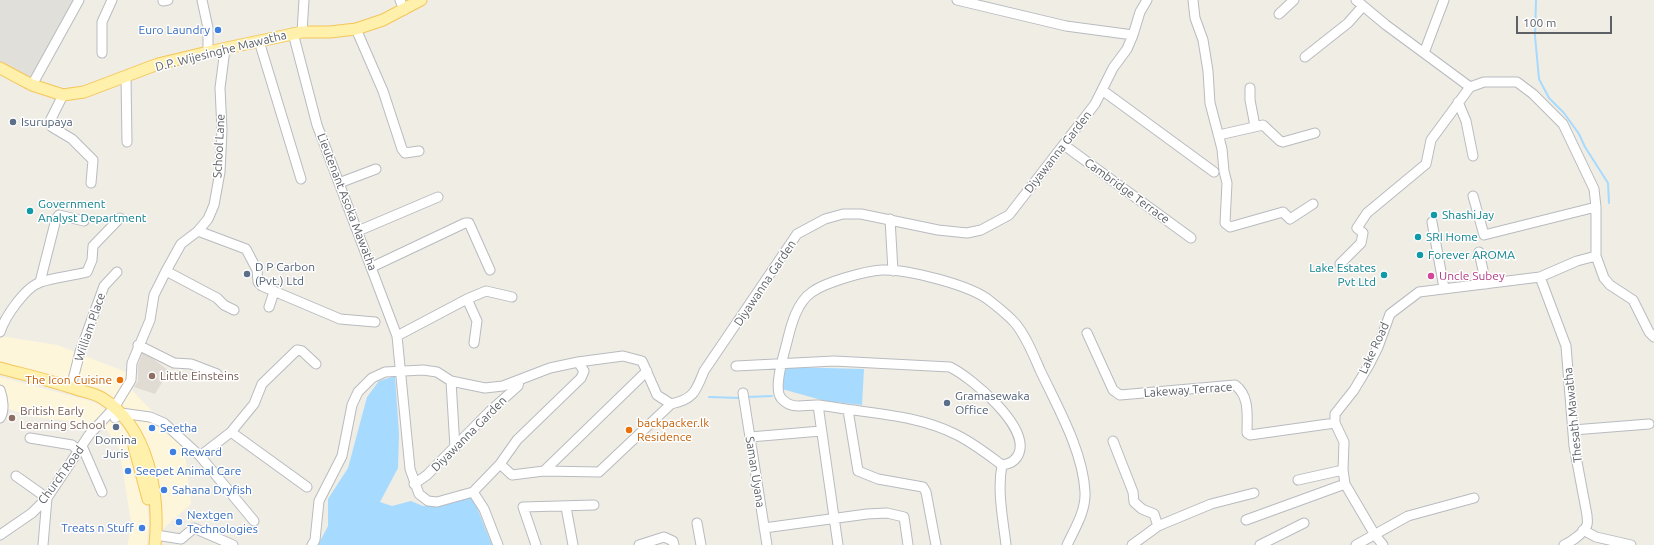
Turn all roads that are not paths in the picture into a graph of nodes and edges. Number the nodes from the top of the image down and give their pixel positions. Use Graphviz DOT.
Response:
graph roads {
  1 [pos="79,0"];
  2 [pos="112,0"];
  3 [pos="202,0"];
  4 [pos="304,0"];
  5 [pos="421,0"];
  6 [pos="957,0"];
  7 [pos="1147,0"];
  8 [pos="1193,0"];
  9 [pos="1294,0"];
  10 [pos="1444,0"];
  11 [pos="1360,3"];
  12 [pos="402,5"];
  13 [pos="1279,14"];
  14 [pos="356,29"];
  15 [pos="297,32"];
  16 [pos="1133,35"];
  17 [pos="259,41"];
  18 [pos="225,49"];
  19 [pos="208,52"];
  20 [pos="102,53"];
  21 [pos="1424,53"];
  22 [pos="1305,57"];
  23 [pos="0,68"];
  24 [pos="126,77"];
  25 [pos="32,85"];
  26 [pos="1470,87"];
  27 [pos="1250,88"];
  28 [pos="1102,90"];
  29 [pos="63,95"];
  30 [pos="1458,102"];
  31 [pos="1255,126"];
  32 [pos="1315,133"];
  33 [pos="1219,135"];
  34 [pos="127,142"];
  35 [pos="1064,145"];
  36 [pos="419,151"];
  37 [pos="1474,156"];
  38 [pos="376,169"];
  39 [pos="1214,172"];
  40 [pos="301,179"];
  41 [pos="91,183"];
  42 [pos="339,183"];
  43 [pos="1473,196"];
  44 [pos="438,197"];
  45 [pos="1313,204"];
  46 [pos="1596,207"];
  47 [pos="120,218"];
  48 [pos="890,219"];
  49 [pos="84,221"];
  50 [pos="1432,222"];
  51 [pos="198,231"];
  52 [pos="358,231"];
  53 [pos="1190,238"];
  54 [pos="1479,252"];
  55 [pos="1596,256"];
  56 [pos="1340,264"];
  57 [pos="372,267"];
  58 [pos="490,270"];
  59 [pos="166,271"];
  60 [pos="893,271"];
  61 [pos="117,272"];
  62 [pos="1540,277"];
  63 [pos="40,282"];
  64 [pos="1486,284"];
  65 [pos="1444,288"];
  66 [pos="274,292"];
  67 [pos="512,297"];
  68 [pos="468,298"];
  69 [pos="269,307"];
  70 [pos="234,310"];
  71 [pos="375,322"];
  72 [pos="0,332"];
  73 [pos="1087,333"];
  74 [pos="397,336"];
  75 [pos="1654,337"];
  76 [pos="474,343"];
  77 [pos="138,345"];
  78 [pos="578,362"];
  79 [pos="782,362"];
  80 [pos="316,364"];
  81 [pos="736,366"];
  82 [pos="0,368"];
  83 [pos="401,370"];
  84 [pos="647,371"];
  85 [pos="217,374"];
  86 [pos="0,375"];
  87 [pos="450,381"];
  88 [pos="519,381"];
  89 [pos="71,387"];
  90 [pos="0,390"];
  91 [pos="743,396"];
  92 [pos="671,404"];
  93 [pos="818,405"];
  94 [pos="848,410"];
  95 [pos="115,413"];
  96 [pos="0,418"];
  97 [pos="1335,423"];
  98 [pos="1649,424"];
  99 [pos="821,430"];
  100 [pos="1572,430"];
  101 [pos="231,432"];
  102 [pos="750,437"];
  103 [pos="30,438"];
  104 [pos="1113,441"];
  105 [pos="81,448"];
  106 [pos="455,448"];
  107 [pos="200,456"];
  108 [pos="500,464"];
  109 [pos="1002,465"];
  110 [pos="1343,470"];
  111 [pos="544,471"];
  112 [pos="16,476"];
  113 [pos="1298,480"];
  114 [pos="414,484"];
  115 [pos="1346,484"];
  116 [pos="307,487"];
  117 [pos="102,492"];
  118 [pos="473,492"];
  119 [pos="1254,493"];
  120 [pos="47,498"];
  121 [pos="1474,498"];
  122 [pos="594,505"];
  123 [pos="566,507"];
  124 [pos="834,519"];
  125 [pos="1246,520"];
  126 [pos="254,521"];
  127 [pos="697,523"];
  128 [pos="1304,523"];
  129 [pos="1158,526"];
  130 [pos="764,528"];
  131 [pos="1583,530"];
  132 [pos="0,535"];
  133 [pos="1375,535"];
  134 [pos="156,540"];
  135 [pos="1570,544"];
  136 [pos="43,545"];
  137 [pos="148,545"];
  138 [pos="233,545"];
  139 [pos="312,545"];
  140 [pos="498,545"];
  141 [pos="536,545"];
  142 [pos="573,545"];
  143 [pos="639,545"];
  144 [pos="674,545"];
  145 [pos="701,545"];
  146 [pos="767,545"];
  147 [pos="838,545"];
  148 [pos="908,545"];
  149 [pos="936,545"];
  150 [pos="1006,545"];
  151 [pos="1067,545"];
  152 [pos="1132,545"];
  153 [pos="1260,545"];
  154 [pos="1356,545"];
  155 [pos="1383,545"];
  156 [pos="1631,545"];
  1 -- 25 [label="street"];
  2 -- 20 [label="street"];
  3 -- 19 [label="street"];
  4 -- 15 [label="street, Lieutenant Asoka Mawatha"];
  5 -- 12 [label="main road, D.P. Wijesinghe Mawatha"];
  6 -- 16 [label="street"];
  7 -- 16 [label="street, Diyawanna Garden"];
  8 -- 33 [label="street"];
  9 -- 13 [label="street"];
  10 -- 21 [label="street"];
  11 -- 21 [label="street"];
  11 -- 22 [label="street"];
  12 -- 14 [label="main road, D.P. Wijesinghe Mawatha"];
  14 -- 15 [label="main road, D.P. Wijesinghe Mawatha"];
  14 -- 36 [label="street"];
  15 -- 17 [label="main road, D.P. Wijesinghe Mawatha"];
  15 -- 42 [label="street, Lieutenant Asoka Mawatha"];
  16 -- 28 [label="street, Diyawanna Garden"];
  17 -- 18 [label="main road, D.P. Wijesinghe Mawatha"];
  17 -- 40 [label="street"];
  18 -- 19 [label="main road, D.P. Wijesinghe Mawatha"];
  18 -- 51 [label="street, School Lane"];
  19 -- 24 [label="main road, D.P. Wijesinghe Mawatha"];
  21 -- 26 [label="street"];
  23 -- 25 [label="main road, D.P. Wijesinghe Mawatha"];
  24 -- 29 [label="main road, D.P. Wijesinghe Mawatha"];
  24 -- 34 [label="street"];
  25 -- 29 [label="main road, D.P. Wijesinghe Mawatha"];
  26 -- 30 [label="street"];
  26 -- 46 [label="street"];
  27 -- 31 [label="street"];
  28 -- 35 [label="street, Diyawanna Garden"];
  28 -- 39 [label="street"];
  29 -- 41 [label="street"];
  30 -- 37 [label="street"];
  30 -- 56 [label="street"];
  31 -- 32 [label="street"];
  31 -- 33 [label="street"];
  33 -- 45 [label="street"];
  35 -- 48 [label="street, Diyawanna Garden"];
  35 -- 53 [label="street, Cambridge Terrace"];
  38 -- 42 [label="street"];
  42 -- 52 [label="street, Lieutenant Asoka Mawatha"];
  43 -- 46 [label="street"];
  44 -- 52 [label="street"];
  46 -- 55 [label="street"];
  47 -- 63 [label="street"];
  48 -- 60 [label="street"];
  48 -- 92 [label="street, Diyawanna Garden"];
  49 -- 63 [label="street"];
  50 -- 65 [label="street"];
  51 -- 59 [label="street, School Lane"];
  51 -- 66 [label="street"];
  52 -- 57 [label="street, Lieutenant Asoka Mawatha"];
  54 -- 64 [label="street"];
  55 -- 62 [label="street, Lake Road"];
  55 -- 75 [label="street"];
  57 -- 58 [label="street"];
  57 -- 74 [label="street, Lieutenant Asoka Mawatha"];
  59 -- 70 [label="street"];
  59 -- 77 [label="street, School Lane"];
  60 -- 79 [label="street"];
  60 -- 151 [label="street"];
  61 -- 89 [label="street, William Place"];
  62 -- 64 [label="street, Lake Road"];
  62 -- 100 [label="street, Thesath Mawatha"];
  63 -- 72 [label="street"];
  64 -- 65 [label="street, Lake Road"];
  65 -- 97 [label="street, Lake Road"];
  66 -- 69 [label="street"];
  66 -- 71 [label="street"];
  67 -- 68 [label="street"];
  68 -- 74 [label="street"];
  68 -- 76 [label="street"];
  73 -- 97 [label="street, Lakeway Terrace"];
  74 -- 83 [label="street, Lieutenant Asoka Mawatha"];
  77 -- 85 [label="street"];
  77 -- 95 [label="street, School Lane"];
  78 -- 84 [label="street, Diyawanna Garden"];
  78 -- 88 [label="street, Diyawanna Garden"];
  78 -- 108 [label="street"];
  79 -- 81 [label="street"];
  79 -- 93 [label="street"];
  79 -- 109 [label="street"];
  80 -- 101 [label="street"];
  82 -- 89 [label="main road"];
  83 -- 87 [label="street, Diyawanna Garden"];
  83 -- 114 [label="street"];
  83 -- 139 [label="street, Diyawanna Garden"];
  84 -- 92 [label="street, Diyawanna Garden"];
  84 -- 111 [label="street"];
  86 -- 95 [label="main road"];
  87 -- 88 [label="street, Diyawanna Garden"];
  87 -- 106 [label="street"];
  88 -- 106 [label="street, Diyawanna Garden"];
  89 -- 95 [label="main road"];
  90 -- 96 [label="street"];
  91 -- 102 [label="street, Saman Uyana"];
  92 -- 111 [label="street"];
  93 -- 94 [label="street"];
  93 -- 99 [label="street"];
  94 -- 109 [label="street"];
  94 -- 149 [label="street"];
  95 -- 105 [label="street, Church Road"];
  95 -- 107 [label="street"];
  95 -- 134 [label="main road"];
  95 -- 137 [label="main road"];
  97 -- 110 [label="street"];
  98 -- 100 [label="street"];
  99 -- 102 [label="street"];
  99 -- 124 [label="street"];
  100 -- 131 [label="street, Thesath Mawatha"];
  101 -- 107 [label="street"];
  101 -- 116 [label="street"];
  102 -- 130 [label="street, Saman Uyana"];
  103 -- 105 [label="street"];
  104 -- 129 [label="street"];
  105 -- 117 [label="street"];
  105 -- 120 [label="street, Church Road"];
  106 -- 114 [label="street, Diyawanna Garden"];
  107 -- 126 [label="street"];
  108 -- 111 [label="street"];
  108 -- 118 [label="street"];
  109 -- 150 [label="street"];
  110 -- 113 [label="street"];
  110 -- 115 [label="street"];
  112 -- 120 [label="street"];
  114 -- 118 [label="street"];
  115 -- 125 [label="street"];
  115 -- 133 [label="street"];
  118 -- 140 [label="street"];
  119 -- 129 [label="street"];
  120 -- 132 [label="street, Church Road"];
  120 -- 136 [label="street"];
  121 -- 133 [label="street"];
  122 -- 123 [label="street"];
  123 -- 141 [label="street"];
  123 -- 142 [label="street"];
  124 -- 130 [label="street"];
  124 -- 147 [label="street"];
  124 -- 148 [label="street"];
  127 -- 145 [label="street"];
  128 -- 153 [label="street"];
  129 -- 152 [label="street"];
  130 -- 146 [label="street, Saman Uyana"];
  131 -- 135 [label="street"];
  131 -- 156 [label="street"];
  133 -- 154 [label="street"];
  133 -- 155 [label="street"];
  134 -- 138 [label="street"];
  143 -- 144 [label="street"];
}
